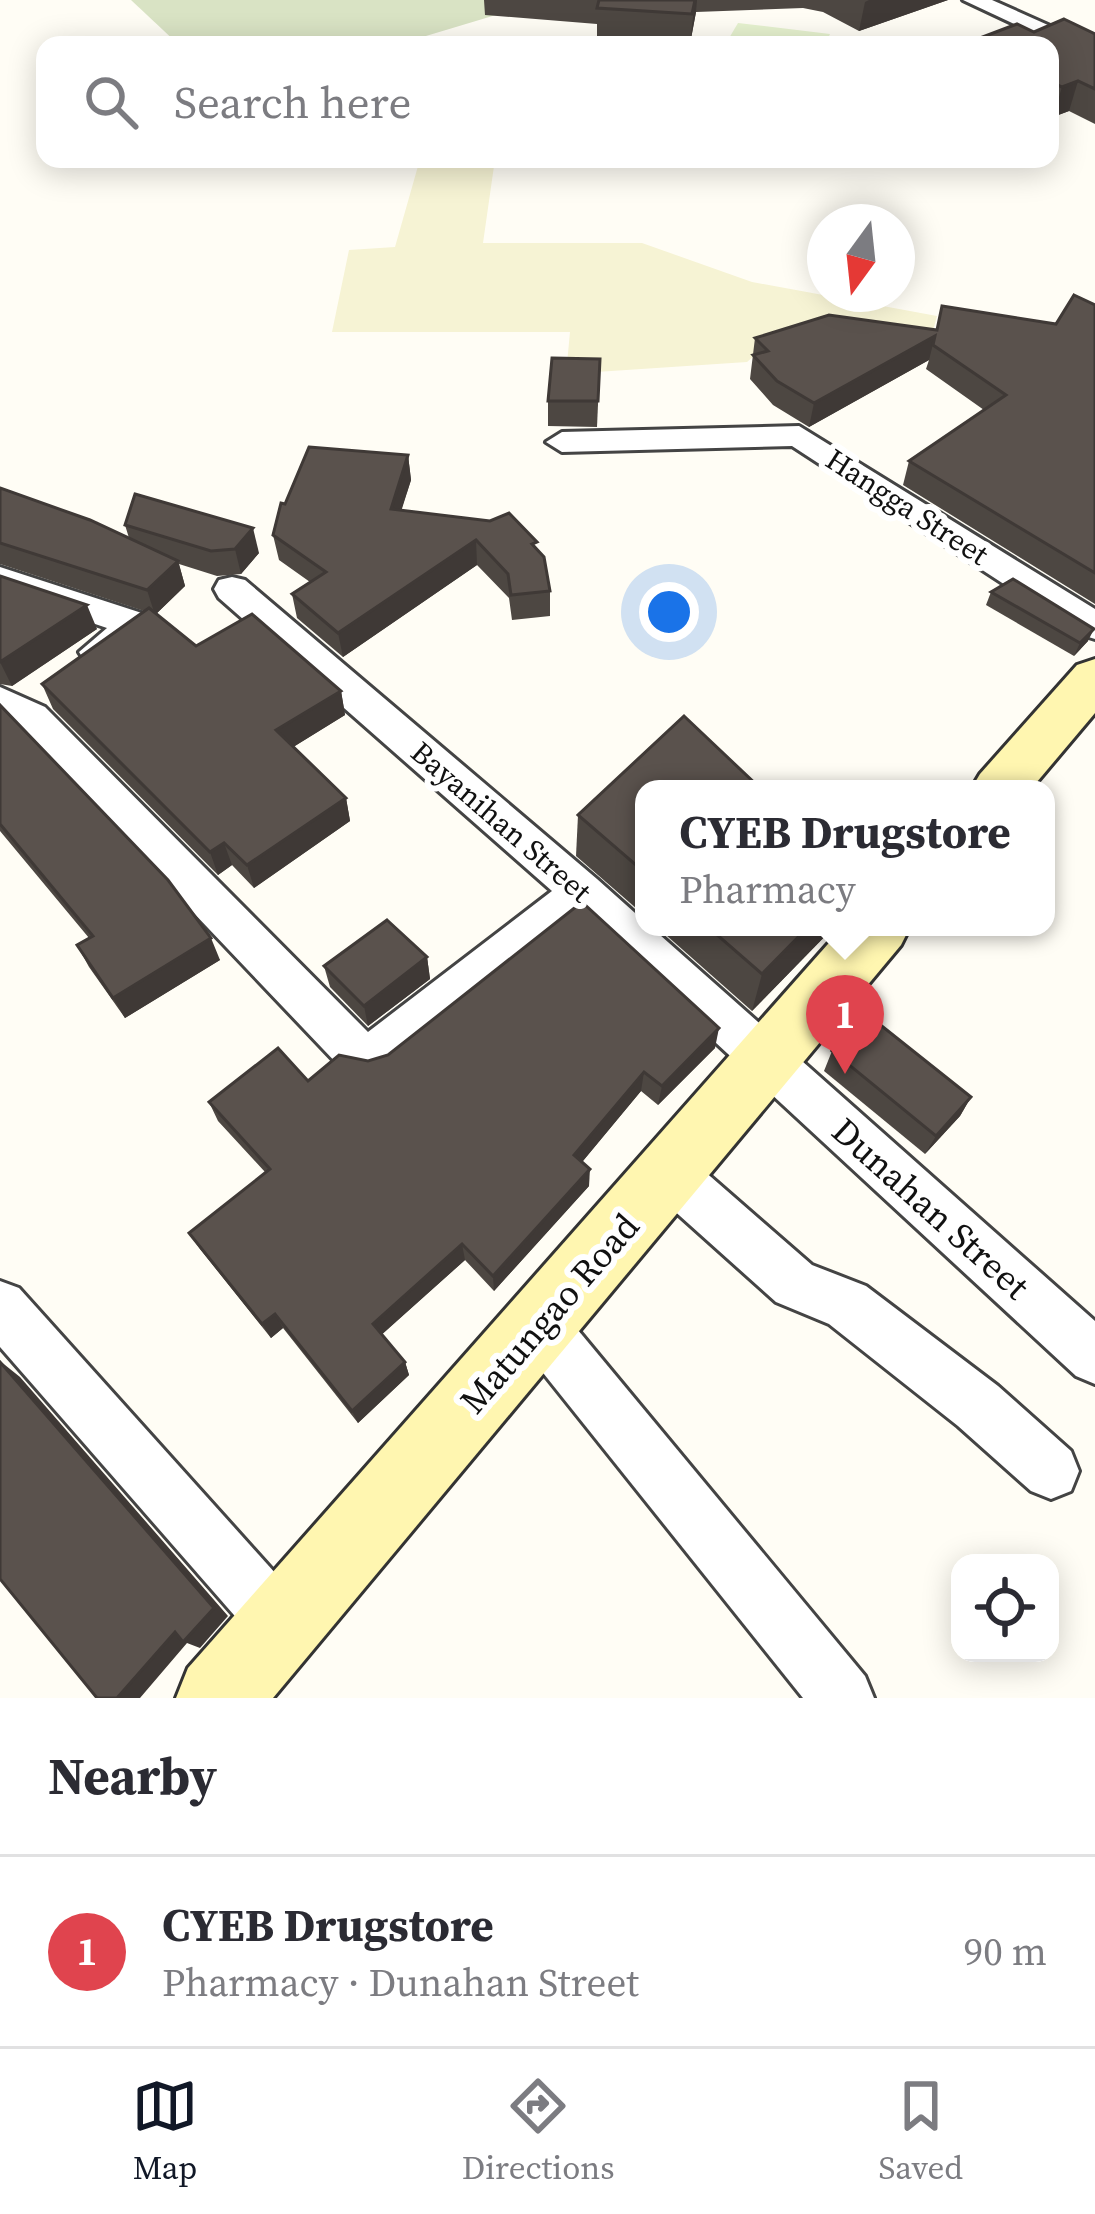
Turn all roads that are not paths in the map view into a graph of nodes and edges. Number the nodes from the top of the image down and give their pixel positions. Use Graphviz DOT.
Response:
graph roads {
  1 [pos="974,0"];
  2 [pos="1053,36"];
  3 [pos="1059,39"];
  4 [pos="1095,55"];
  5 [pos="562,442"];
  6 [pos="0,579"];
  7 [pos="232,589"];
  8 [pos="1095,626"];
  9 [pos="1095,678"];
  10 [pos="35,691"];
  11 [pos="1007,780"];
  12 [pos="582,892"];
  13 [pos="872,936"];
  14 [pos="767,1058"];
  15 [pos="669,1173"];
  16 [pos="0,1307"];
  17 [pos="539,1325"];
  18 [pos="1095,1358"];
  19 [pos="1051,1471"];
  20 [pos="282,1624"];
  21 [pos="218,1698"];
  22 [pos="843,1698"];
  1 -- 2 [label="street"];
  3 -- 4 [label="street"];
  5 -- 8 [label="street, Hangga Street"];
  6 -- 10 [label="street"];
  7 -- 12 [label="street, Bayanihan Street"];
  9 -- 11 [label="main road"];
  10 -- 12 [label="street"];
  12 -- 14 [label="street, Bayanihan Street"];
  13 -- 14 [label="main road, Matungao Road"];
  14 -- 15 [label="main road, Matungao Road"];
  14 -- 18 [label="street, Dunahan Street"];
  15 -- 17 [label="main road, Matungao Road"];
  15 -- 19 [label="street"];
  16 -- 20 [label="street"];
  17 -- 20 [label="main road, Matungao Road"];
  17 -- 22 [label="street"];
  20 -- 21 [label="main road, Matungao Road"];
}
